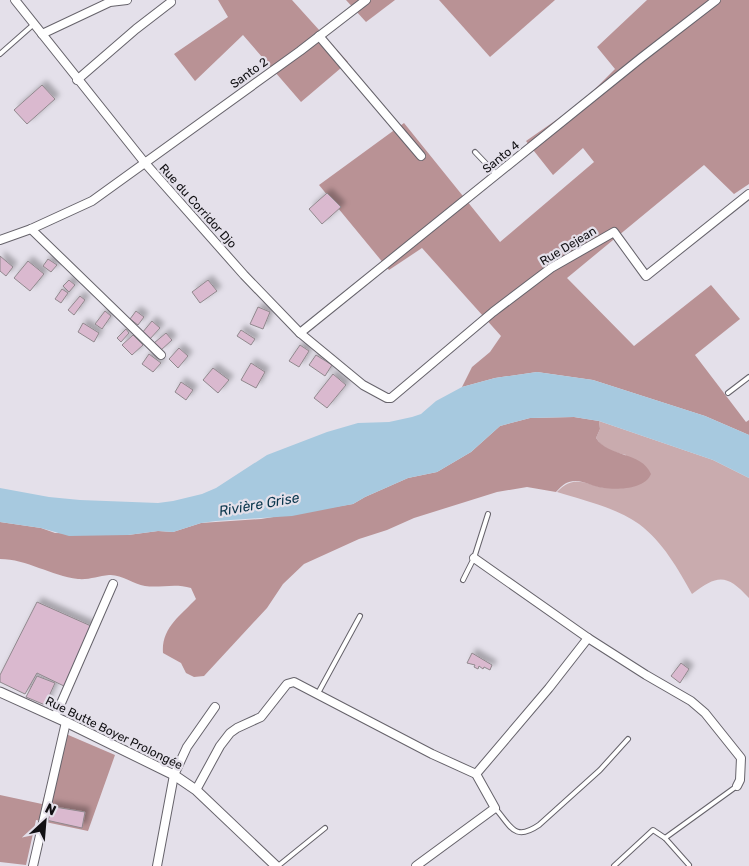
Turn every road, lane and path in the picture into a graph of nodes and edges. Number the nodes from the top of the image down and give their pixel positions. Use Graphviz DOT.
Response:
graph roads {
  1 [pos="15,0"];
  2 [pos="127,0"];
  3 [pos="366,0"];
  4 [pos="716,0"];
  5 [pos="171,2"];
  6 [pos="34,24"];
  7 [pos="42,34"];
  8 [pos="319,36"];
  9 [pos="0,54"];
  10 [pos="77,80"];
  11 [pos="475,152"];
  12 [pos="422,156"];
  13 [pos="145,163"];
  14 [pos="497,175"];
  15 [pos="749,194"];
  16 [pos="31,229"];
  17 [pos="0,240"];
  18 [pos="300,333"];
  19 [pos="161,355"];
  20 [pos="749,377"];
  21 [pos="728,393"];
  22 [pos="391,398"];
  23 [pos="488,514"];
  24 [pos="474,558"];
  25 [pos="463,580"];
  26 [pos="113,584"];
  27 [pos="360,616"];
  28 [pos="588,638"];
  29 [pos="0,692"];
  30 [pos="317,695"];
  31 [pos="215,707"];
  32 [pos="55,717"];
  33 [pos="66,722"];
  34 [pos="628,739"];
  35 [pos="476,774"];
  36 [pos="174,775"];
  37 [pos="736,786"];
  38 [pos="196,790"];
  39 [pos="495,808"];
  40 [pos="325,828"];
  41 [pos="664,838"];
  42 [pos="689,865"];
  43 [pos="32,866"];
  44 [pos="157,866"];
  45 [pos="277,866"];
  46 [pos="416,866"];
  47 [pos="614,866"];
  1 -- 6 [label="street, Rue du Corridor Djo"];
  2 -- 7 [label="street"];
  3 -- 8 [label="street, Santo 2"];
  4 -- 14 [label="street, Santo 4"];
  5 -- 10 [label="street"];
  6 -- 7 [label="street, Rue du Corridor Djo"];
  6 -- 9 [label="lane"];
  7 -- 10 [label="street, Rue du Corridor Djo"];
  8 -- 12 [label="street"];
  8 -- 13 [label="street, Santo 2"];
  10 -- 13 [label="street, Rue du Corridor Djo"];
  11 -- 14 [label="lane"];
  13 -- 16 [label="street, Santo 2"];
  13 -- 18 [label="street, Rue du Corridor Djo"];
  14 -- 18 [label="street, Santo 4"];
  15 -- 22 [label="street, Rue Dejean"];
  16 -- 17 [label="street, Santo 2"];
  16 -- 19 [label="street"];
  18 -- 22 [label="street, Rue du Corridor Djo"];
  20 -- 21 [label="lane"];
  23 -- 24 [label="lane"];
  24 -- 25 [label="lane"];
  24 -- 28 [label="street"];
  26 -- 32 [label="street"];
  27 -- 30 [label="lane"];
  28 -- 35 [label="street"];
  28 -- 37 [label="street"];
  29 -- 32 [label="street, Rue Butte Boyer Prolongée"];
  30 -- 35 [label="street"];
  30 -- 38 [label="street"];
  31 -- 36 [label="street"];
  32 -- 33 [label="street, Rue Butte Boyer Prolongée"];
  33 -- 36 [label="street, Rue Butte Boyer Prolongée"];
  33 -- 43 [label="street"];
  34 -- 39 [label="lane"];
  35 -- 39 [label="street"];
  36 -- 38 [label="street, Rue Butte Boyer Prolongée"];
  36 -- 44 [label="street"];
  37 -- 41 [label="lane"];
  38 -- 45 [label="street, Rue Butte Boyer Prolongée"];
  39 -- 46 [label="street"];
  40 -- 45 [label="lane"];
  41 -- 42 [label="lane"];
  41 -- 47 [label="lane"];
}
